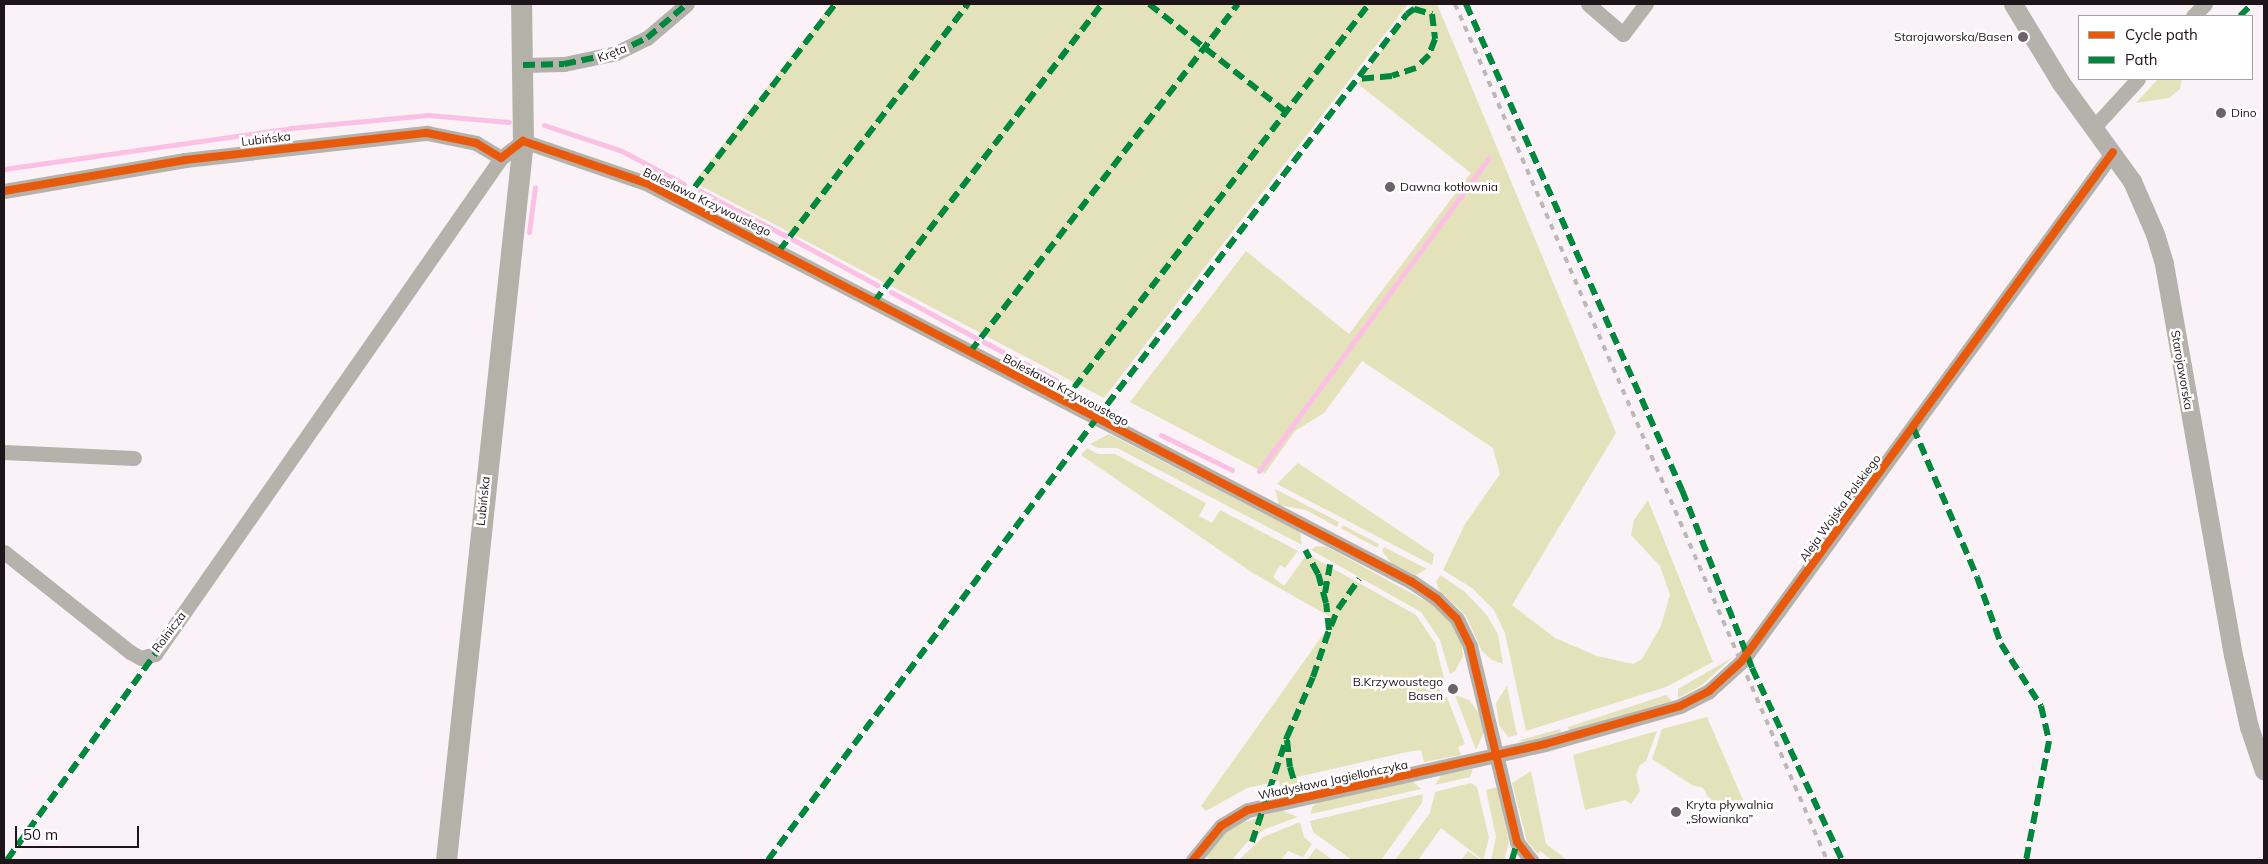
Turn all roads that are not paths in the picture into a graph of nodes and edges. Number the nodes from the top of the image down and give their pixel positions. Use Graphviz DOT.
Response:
graph roads {
  1 [pos="521,4"];
  2 [pos="687,4"];
  3 [pos="1588,4"];
  4 [pos="1646,4"];
  5 [pos="2013,4"];
  6 [pos="2205,4"];
  7 [pos="2194,15"];
  8 [pos="523,65"];
  9 [pos="2137,80"];
  10 [pos="2094,127"];
  11 [pos="523,141"];
  12 [pos="2113,152"];
  13 [pos="501,158"];
  14 [pos="4,191"];
  15 [pos="4,452"];
  16 [pos="134,458"];
  17 [pos="4,552"];
  18 [pos="1498,756"];
  19 [pos="2264,771"];
  20 [pos="1517,842"];
  21 [pos="446,860"];
  22 [pos="1193,860"];
  23 [pos="1512,860"];
  24 [pos="1531,860"];
  1 -- 8 [label="main road, Lubińska"];
  2 -- 8 [label="street, Kręta"];
  3 -- 4 [label="street"];
  5 -- 10 [label="street, Starojaworska"];
  6 -- 7 [label="street"];
  8 -- 11 [label="main road, Lubińska"];
  9 -- 10 [label="street"];
  10 -- 12 [label="street, Starojaworska"];
  11 -- 13 [label="street"];
  11 -- 18 [label="street, Bolesława Krzywoustego"];
  11 -- 21 [label="main road, Lubińska"];
  12 -- 18 [label="street, Aleja Wojska Polskiego"];
  12 -- 19 [label="street, Starojaworska"];
  13 -- 14 [label="street, Lubińska"];
  13 -- 17 [label="street, Rolnicza"];
  15 -- 16 [label="street"];
  18 -- 20 [label="street, Bolesława Krzywoustego"];
  18 -- 22 [label="street, Władysława Jagiellończyka"];
  20 -- 23 [label="street"];
  20 -- 24 [label="street"];
}
